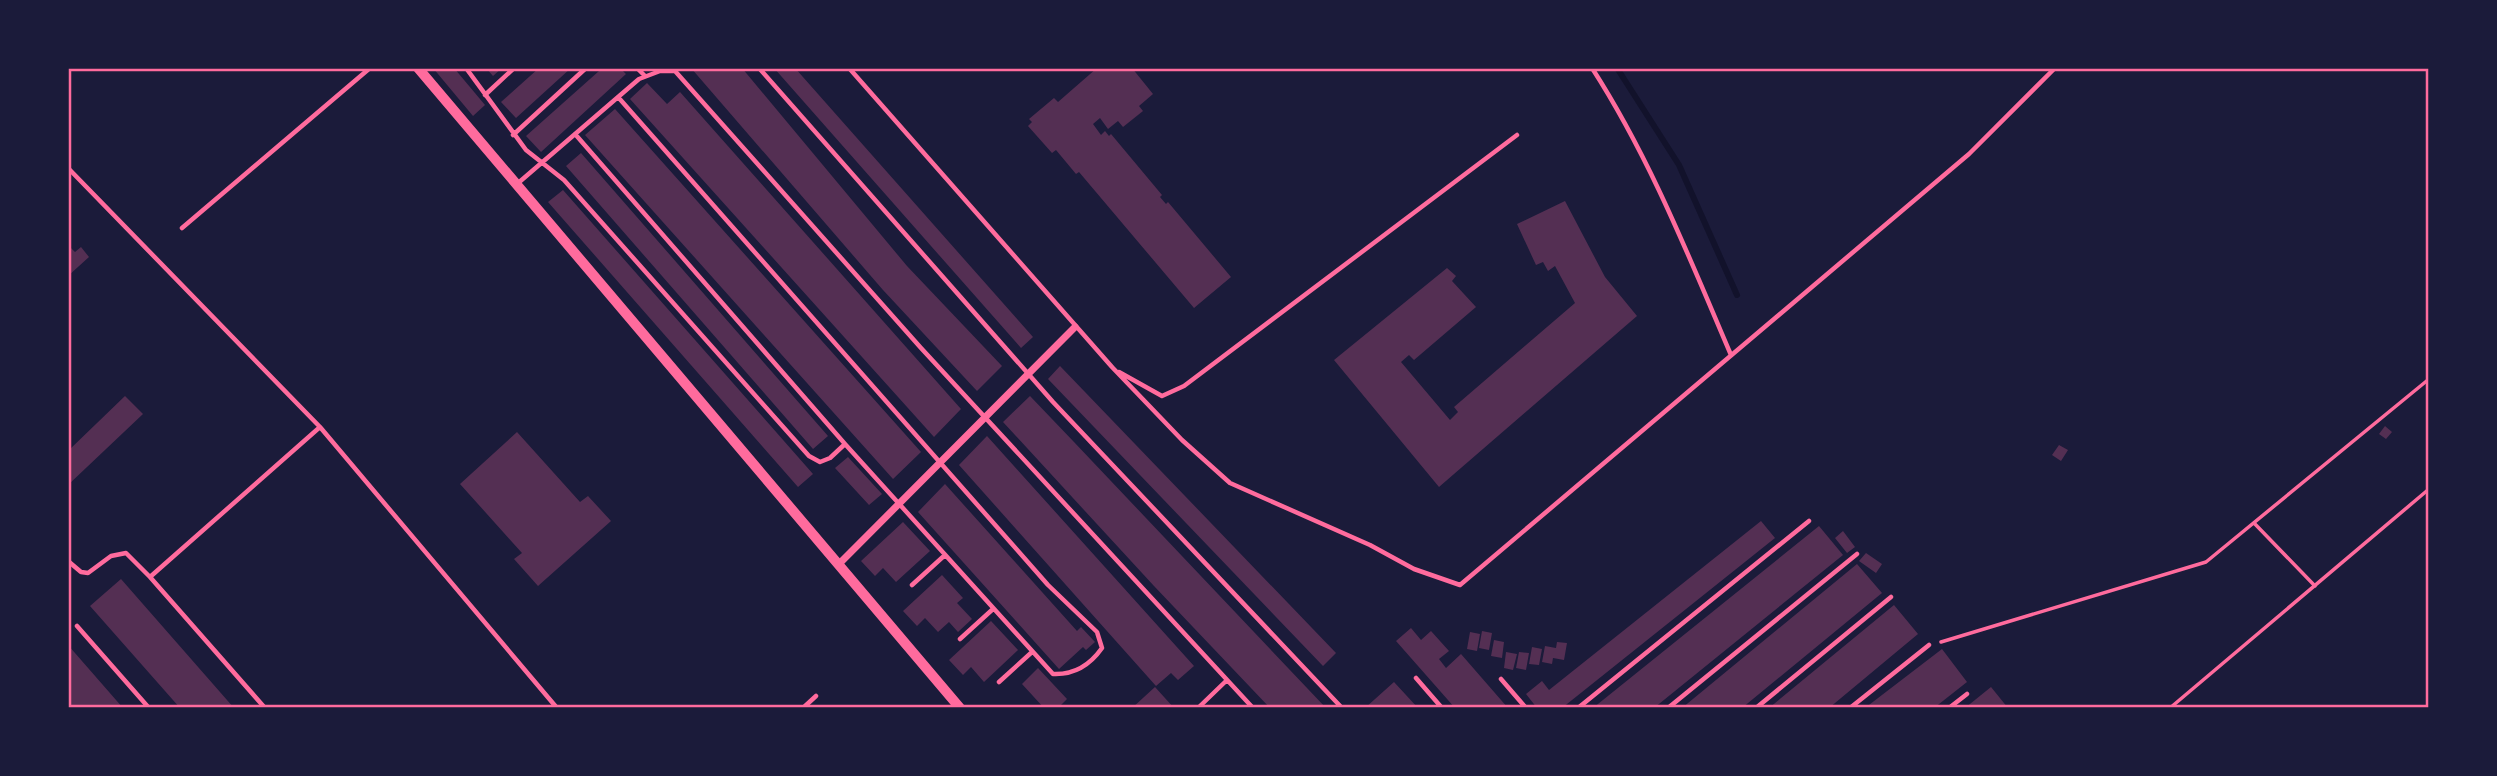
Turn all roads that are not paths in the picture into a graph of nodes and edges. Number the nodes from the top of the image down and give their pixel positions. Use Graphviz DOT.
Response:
graph roads {
  1 [pos="370,68"];
  2 [pos="418,68"];
  3 [pos="466,68"];
  4 [pos="514,68"];
  5 [pos="586,68"];
  6 [pos="638,68"];
  7 [pos="759,68"];
  8 [pos="849,68"];
  9 [pos="1592,68"];
  10 [pos="2055,68"];
  11 [pos="645,76"];
  12 [pos="485,95"];
  13 [pos="618,97"];
  14 [pos="575,134"];
  15 [pos="513,135"];
  16 [pos="1517,135"];
  17 [pos="542,163"];
  18 [pos="68,168"];
  19 [pos="517,184"];
  20 [pos="182,228"];
  21 [pos="1075,327"];
  22 [pos="1731,355"];
  23 [pos="1111,366"];
  24 [pos="1028,374"];
  25 [pos="984,418"];
  26 [pos="320,427"];
  27 [pos="845,444"];
  28 [pos="940,463"];
  29 [pos="899,504"];
  30 [pos="1809,520"];
  31 [pos="1857,554"];
  32 [pos="945,555"];
  33 [pos="68,561"];
  34 [pos="839,564"];
  35 [pos="150,577"];
  36 [pos="912,585"];
  37 [pos="1891,597"];
  38 [pos="993,609"];
  39 [pos="77,626"];
  40 [pos="960,639"];
  41 [pos="1929,645"];
  42 [pos="1032,652"];
  43 [pos="1416,678"];
  44 [pos="1501,679"];
  45 [pos="1226,681"];
  46 [pos="999,682"];
  47 [pos="1967,694"];
  48 [pos="816,696"];
  49 [pos="149,708"];
  50 [pos="265,708"];
  51 [pos="557,708"];
  52 [pos="803,708"];
  53 [pos="960,708"];
  54 [pos="1198,708"];
  55 [pos="1253,708"];
  56 [pos="1342,708"];
  57 [pos="1441,708"];
  58 [pos="1526,708"];
  59 [pos="1578,708"];
  60 [pos="1668,708"];
  61 [pos="1756,708"];
  62 [pos="1850,708"];
  63 [pos="1949,708"];
  1 -- 20 [label="lane"];
  2 -- 19 [label="street"];
  3 -- 12 [label="lane"];
  4 -- 12 [label="lane"];
  5 -- 15 [label="lane"];
  6 -- 11 [label="lane"];
  7 -- 24 [label="lane"];
  8 -- 21 [label="lane"];
  9 -- 22 [label="lane"];
  10 -- 22 [label="lane"];
  11 -- 13 [label="lane"];
  11 -- 25 [label="lane"];
  12 -- 15 [label="lane"];
  13 -- 14 [label="lane"];
  13 -- 28 [label="lane"];
  14 -- 17 [label="lane"];
  14 -- 27 [label="lane"];
  15 -- 17 [label="lane"];
  16 -- 23 [label="lane"];
  17 -- 19 [label="lane"];
  17 -- 27 [label="lane"];
  18 -- 26 [label="lane"];
  19 -- 34 [label="street"];
  21 -- 23 [label="lane"];
  21 -- 24 [label="street"];
  22 -- 23 [label="lane"];
  24 -- 25 [label="street"];
  24 -- 56 [label="lane"];
  25 -- 28 [label="street"];
  25 -- 45 [label="lane"];
  26 -- 35 [label="lane"];
  26 -- 51 [label="lane"];
  27 -- 29 [label="lane"];
  28 -- 29 [label="street"];
  28 -- 42 [label="lane"];
  29 -- 32 [label="lane"];
  29 -- 34 [label="street"];
  30 -- 59 [label="lane"];
  31 -- 60 [label="lane"];
  32 -- 36 [label="lane"];
  32 -- 38 [label="lane"];
  33 -- 35 [label="lane"];
  34 -- 53 [label="street"];
  35 -- 50 [label="lane"];
  37 -- 61 [label="lane"];
  38 -- 40 [label="lane"];
  38 -- 42 [label="lane"];
  39 -- 49 [label="lane"];
  41 -- 62 [label="lane"];
  42 -- 46 [label="lane"];
  43 -- 57 [label="lane"];
  44 -- 58 [label="lane"];
  45 -- 54 [label="lane"];
  45 -- 55 [label="lane"];
  47 -- 63 [label="lane"];
  48 -- 52 [label="lane"];
}
